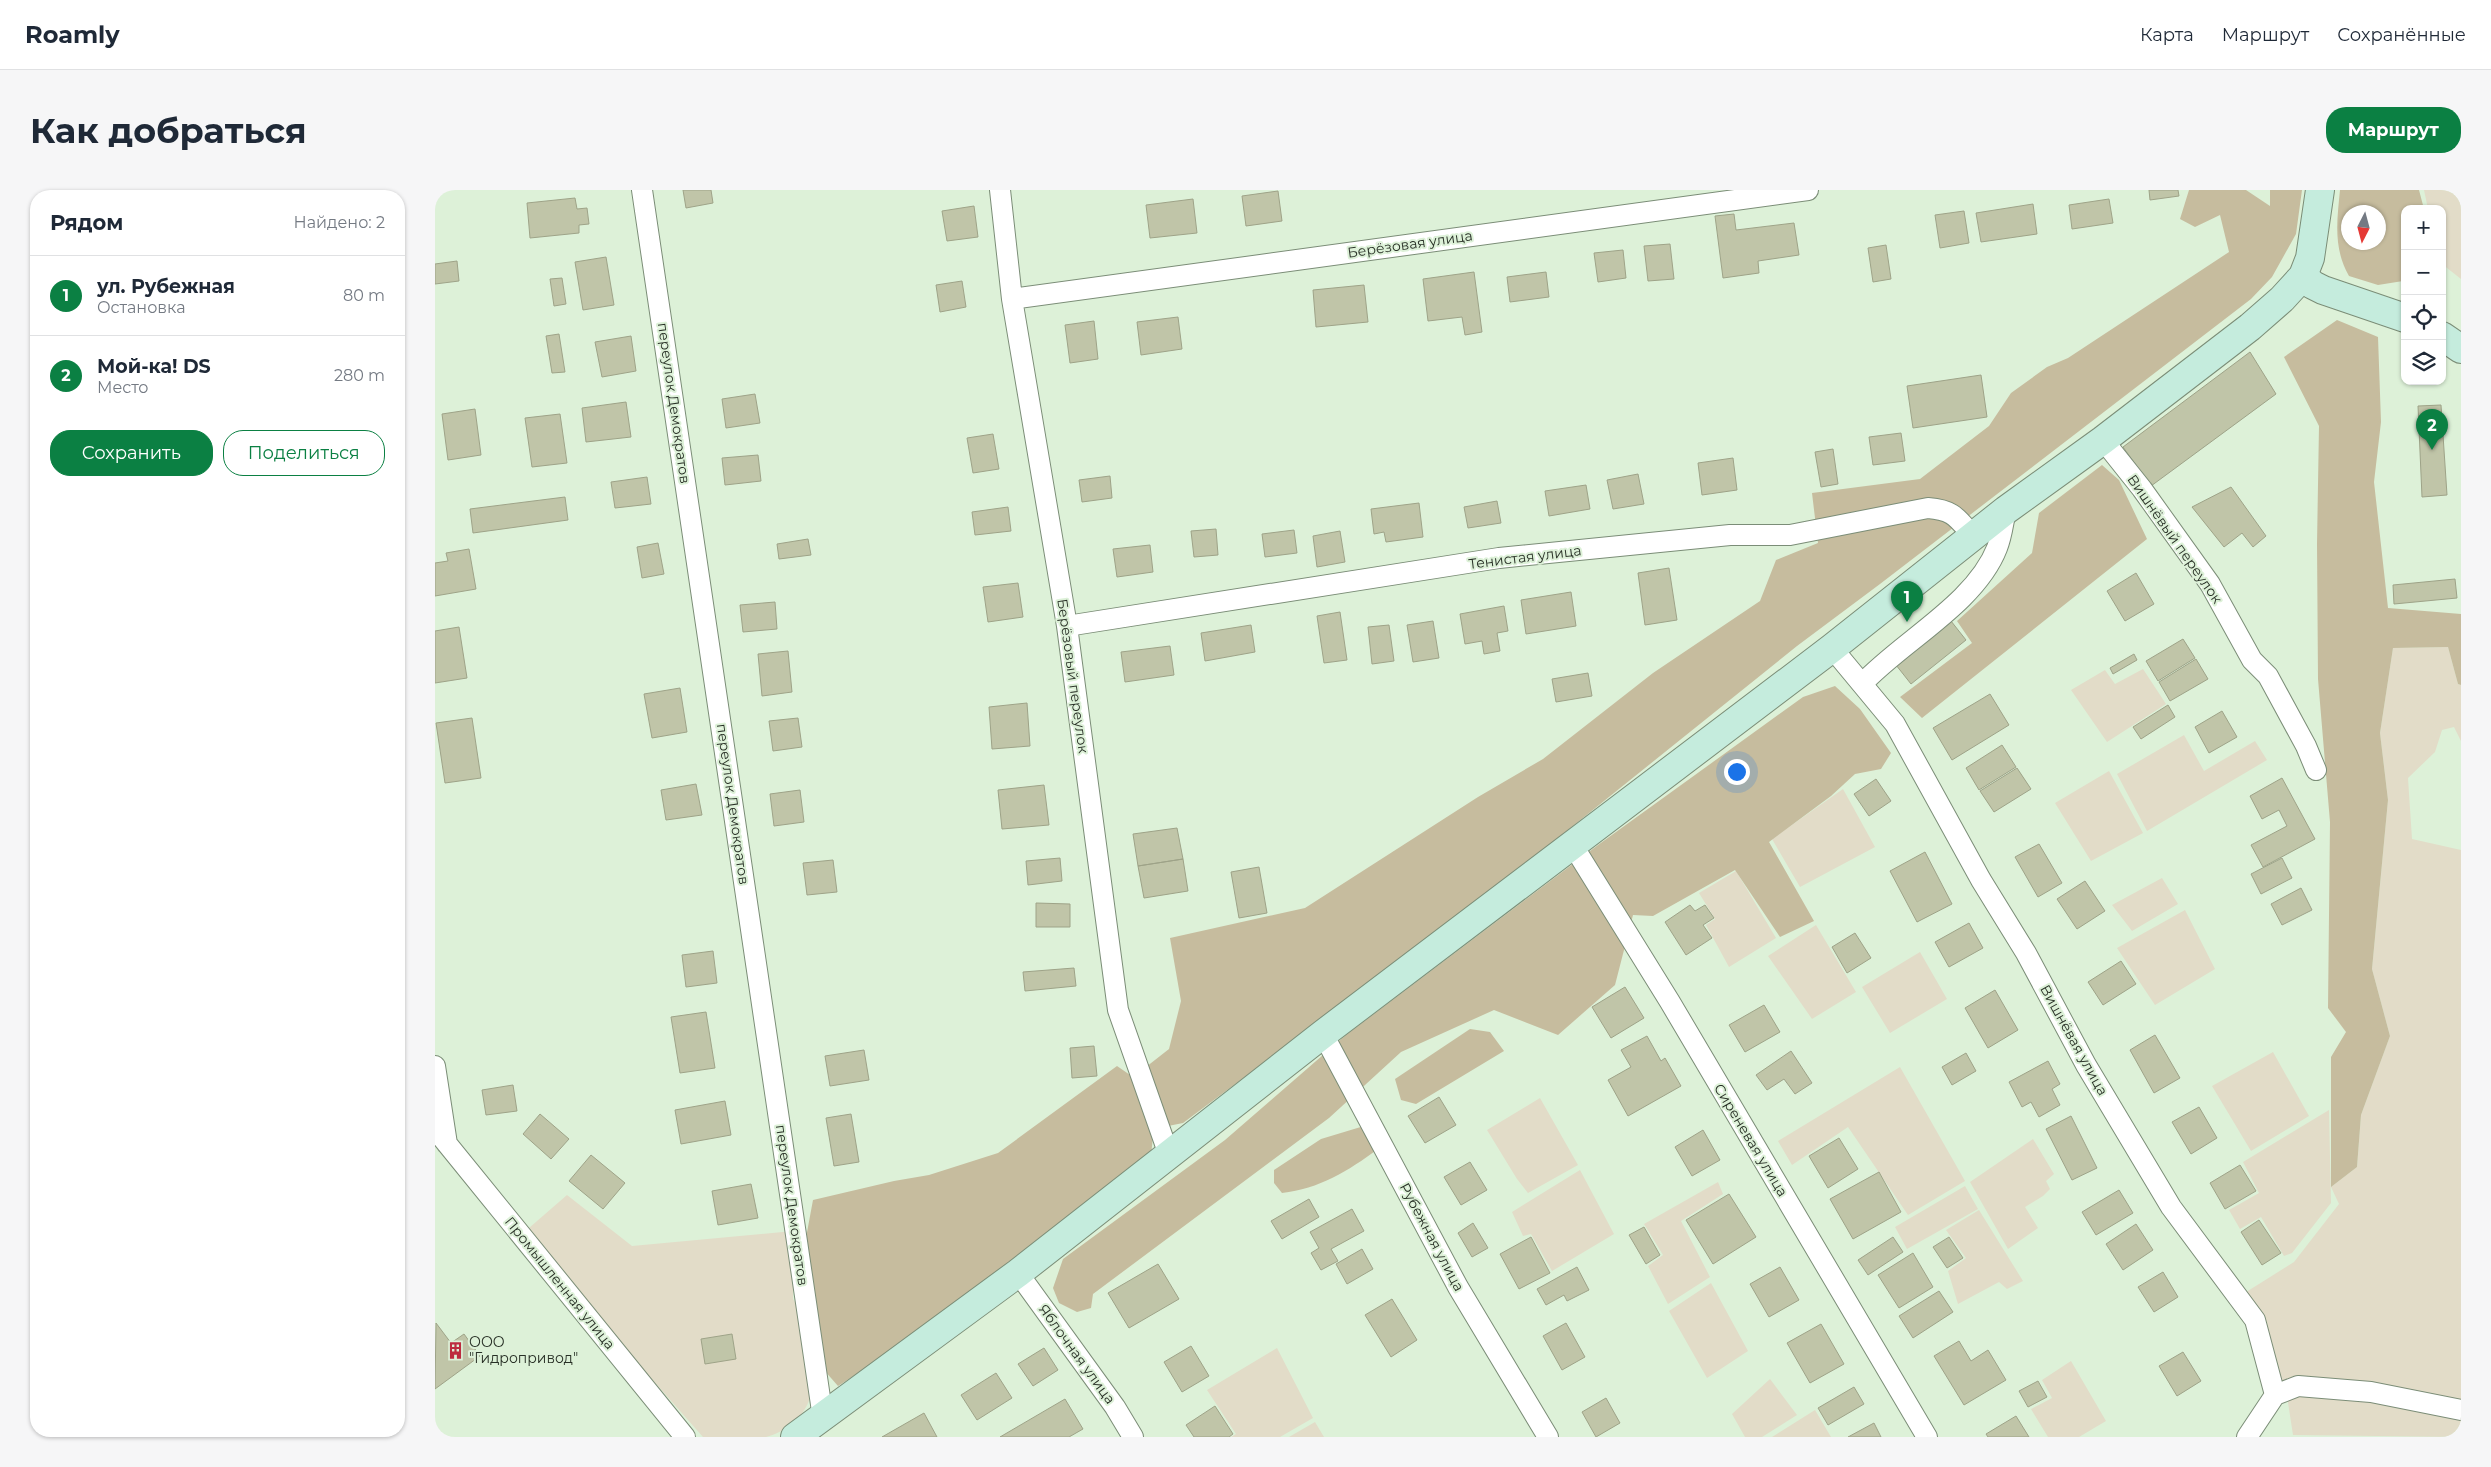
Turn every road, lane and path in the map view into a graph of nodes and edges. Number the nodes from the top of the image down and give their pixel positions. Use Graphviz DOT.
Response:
graph roads {
  1 [pos="643,190"];
  2 [pos="1000,190"];
  3 [pos="1808,190"];
  4 [pos="2320,190"];
  5 [pos="2303,276"];
  6 [pos="1012,299"];
  7 [pos="2401,317"];
  8 [pos="2446,339"];
  9 [pos="2461,348"];
  10 [pos="2103,440"];
  11 [pos="2006,510"];
  12 [pos="1973,536"];
  13 [pos="1067,626"];
  14 [pos="1832,648"];
  15 [pos="1862,684"];
  16 [pos="2316,770"];
  17 [pos="1572,844"];
  18 [pos="1323,1034"];
  19 [pos="435,1066"];
  20 [pos="441,1136"];
  21 [pos="1169,1155"];
  22 [pos="1018,1273"];
  23 [pos="2275,1395"];
  24 [pos="2461,1410"];
  25 [pos="823,1418"];
  26 [pos="685,1437"];
  27 [pos="795,1437"];
  28 [pos="1133,1437"];
  29 [pos="1548,1437"];
  30 [pos="1927,1437"];
  31 [pos="2247,1437"];
  1 -- 25 [label="street, переулок Демократов"];
  2 -- 6 [label="street, Берёзовый переулок"];
  3 -- 6 [label="street, Берёзовая улица"];
  4 -- 5 [label="street"];
  5 -- 7 [label="street"];
  5 -- 10 [label="street"];
  6 -- 13 [label="street, Берёзовый переулок"];
  8 -- 9 [label="street"];
  10 -- 11 [label="street"];
  10 -- 16 [label="street, Вишнёвый переулок"];
  11 -- 12 [label="street"];
  11 -- 15 [label="street"];
  12 -- 13 [label="street, Тенистая улица"];
  12 -- 14 [label="street"];
  13 -- 21 [label="street, Берёзовый переулок"];
  14 -- 15 [label="street, Вишнёвая улица"];
  14 -- 17 [label="street"];
  15 -- 23 [label="street, Вишнёвая улица"];
  17 -- 18 [label="street"];
  17 -- 30 [label="street, Сиреневая улица"];
  18 -- 21 [label="street"];
  18 -- 29 [label="street, Рубежная улица"];
  19 -- 20 [label="street"];
  20 -- 26 [label="street, Промышленная улица"];
  21 -- 22 [label="street"];
  22 -- 25 [label="street"];
  22 -- 28 [label="street, Яблочная улица"];
  23 -- 24 [label="street"];
  23 -- 31 [label="street"];
  25 -- 27 [label="street"];
}
